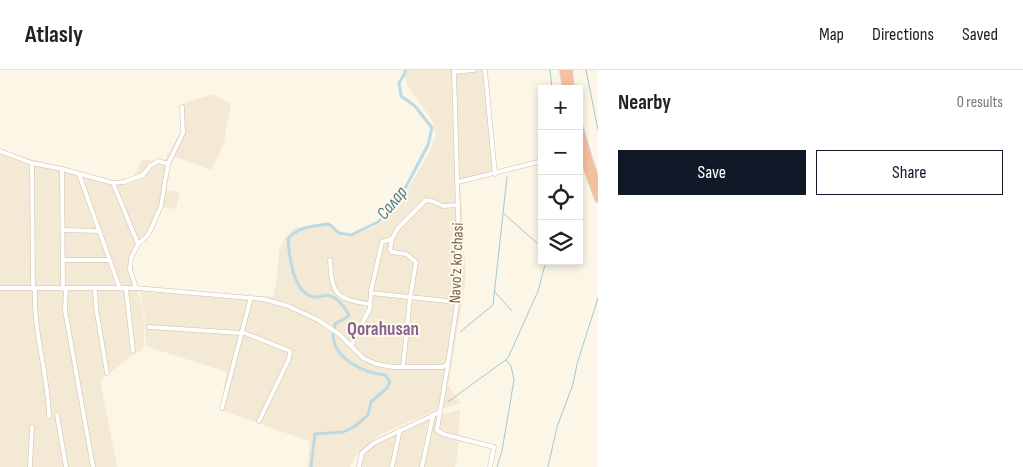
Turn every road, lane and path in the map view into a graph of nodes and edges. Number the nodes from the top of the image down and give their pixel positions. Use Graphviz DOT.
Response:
graph roads {
  1 [pos="474,70"];
  2 [pos="484,70"];
  3 [pos="563,70"];
  4 [pos="569,70"];
  5 [pos="454,71"];
  6 [pos="565,85"];
  7 [pos="571,85"];
  8 [pos="182,107"];
  9 [pos="581,130"];
  10 [pos="0,151"];
  11 [pos="583,156"];
  12 [pos="538,162"];
  13 [pos="32,163"];
  14 [pos="168,164"];
  15 [pos="62,169"];
  16 [pos="79,174"];
  17 [pos="495,174"];
  18 [pos="458,182"];
  19 [pos="113,183"];
  20 [pos="598,186"];
  21 [pos="598,199"];
  22 [pos="459,204"];
  23 [pos="63,230"];
  24 [pos="98,232"];
  25 [pos="392,239"];
  26 [pos="138,244"];
  27 [pos="63,260"];
  28 [pos="109,260"];
  29 [pos="330,260"];
  30 [pos="0,288"];
  31 [pos="136,288"];
  32 [pos="34,289"];
  33 [pos="95,289"];
  34 [pos="120,289"];
  35 [pos="126,289"];
  36 [pos="64,290"];
  37 [pos="371,293"];
  38 [pos="251,297"];
  39 [pos="410,298"];
  40 [pos="457,302"];
  41 [pos="370,304"];
  42 [pos="149,327"];
  43 [pos="242,332"];
  44 [pos="351,346"];
  45 [pos="132,351"];
  46 [pos="448,363"];
  47 [pos="403,367"];
  48 [pos="444,367"];
  49 [pos="447,371"];
  50 [pos="107,373"];
  51 [pos="222,408"];
  52 [pos="440,412"];
  53 [pos="58,415"];
  54 [pos="433,415"];
  55 [pos="49,416"];
  56 [pos="259,421"];
  57 [pos="32,427"];
  58 [pos="400,430"];
  59 [pos="361,466"];
  60 [pos="30,467"];
  61 [pos="66,467"];
  62 [pos="93,467"];
  63 [pos="392,467"];
  64 [pos="422,467"];
  65 [pos="490,467"];
  1 -- 5 [label="street"];
  2 -- 17 [label="street"];
  3 -- 6 [label="highway"];
  4 -- 7 [label="highway"];
  5 -- 18 [label="street, Navo'z ko'chasi"];
  8 -- 14 [label="street"];
  9 -- 20 [label="highway"];
  10 -- 13 [label="street"];
  11 -- 21 [label="highway"];
  12 -- 17 [label="street"];
  13 -- 15 [label="street"];
  13 -- 32 [label="street"];
  14 -- 19 [label="street"];
  14 -- 26 [label="street"];
  15 -- 16 [label="street"];
  15 -- 23 [label="street"];
  16 -- 19 [label="street"];
  16 -- 24 [label="street"];
  17 -- 18 [label="street"];
  18 -- 22 [label="street, Navo'z ko'chasi"];
  19 -- 26 [label="street"];
  22 -- 25 [label="street"];
  22 -- 40 [label="street, Navo'z ko'chasi"];
  23 -- 24 [label="street"];
  23 -- 27 [label="street"];
  24 -- 28 [label="street"];
  25 -- 37 [label="street"];
  25 -- 39 [label="street"];
  26 -- 31 [label="street"];
  27 -- 28 [label="street"];
  27 -- 36 [label="street"];
  28 -- 34 [label="street"];
  29 -- 41 [label="street"];
  30 -- 32 [label="street"];
  31 -- 35 [label="street"];
  31 -- 38 [label="street"];
  32 -- 36 [label="street"];
  32 -- 55 [label="street"];
  33 -- 34 [label="street"];
  33 -- 36 [label="street"];
  33 -- 50 [label="street"];
  34 -- 35 [label="street"];
  35 -- 45 [label="street"];
  36 -- 62 [label="street"];
  37 -- 39 [label="street"];
  37 -- 41 [label="street"];
  38 -- 43 [label="street"];
  38 -- 44 [label="street"];
  39 -- 40 [label="street"];
  39 -- 47 [label="street"];
  40 -- 46 [label="street, Navo'z ko'chasi"];
  41 -- 44 [label="street"];
  42 -- 43 [label="street"];
  43 -- 51 [label="street"];
  43 -- 56 [label="street"];
  44 -- 47 [label="street"];
  46 -- 48 [label="street"];
  46 -- 49 [label="street, Navo'z ko'chasi"];
  47 -- 48 [label="street"];
  48 -- 49 [label="street"];
  49 -- 52 [label="street, Navo'z ko'chasi"];
  52 -- 54 [label="street"];
  52 -- 65 [label="street, Navo'z ko'chasi"];
  53 -- 61 [label="street"];
  54 -- 58 [label="street"];
  54 -- 64 [label="street"];
  57 -- 60 [label="street"];
  58 -- 59 [label="street"];
  58 -- 63 [label="street"];
}
